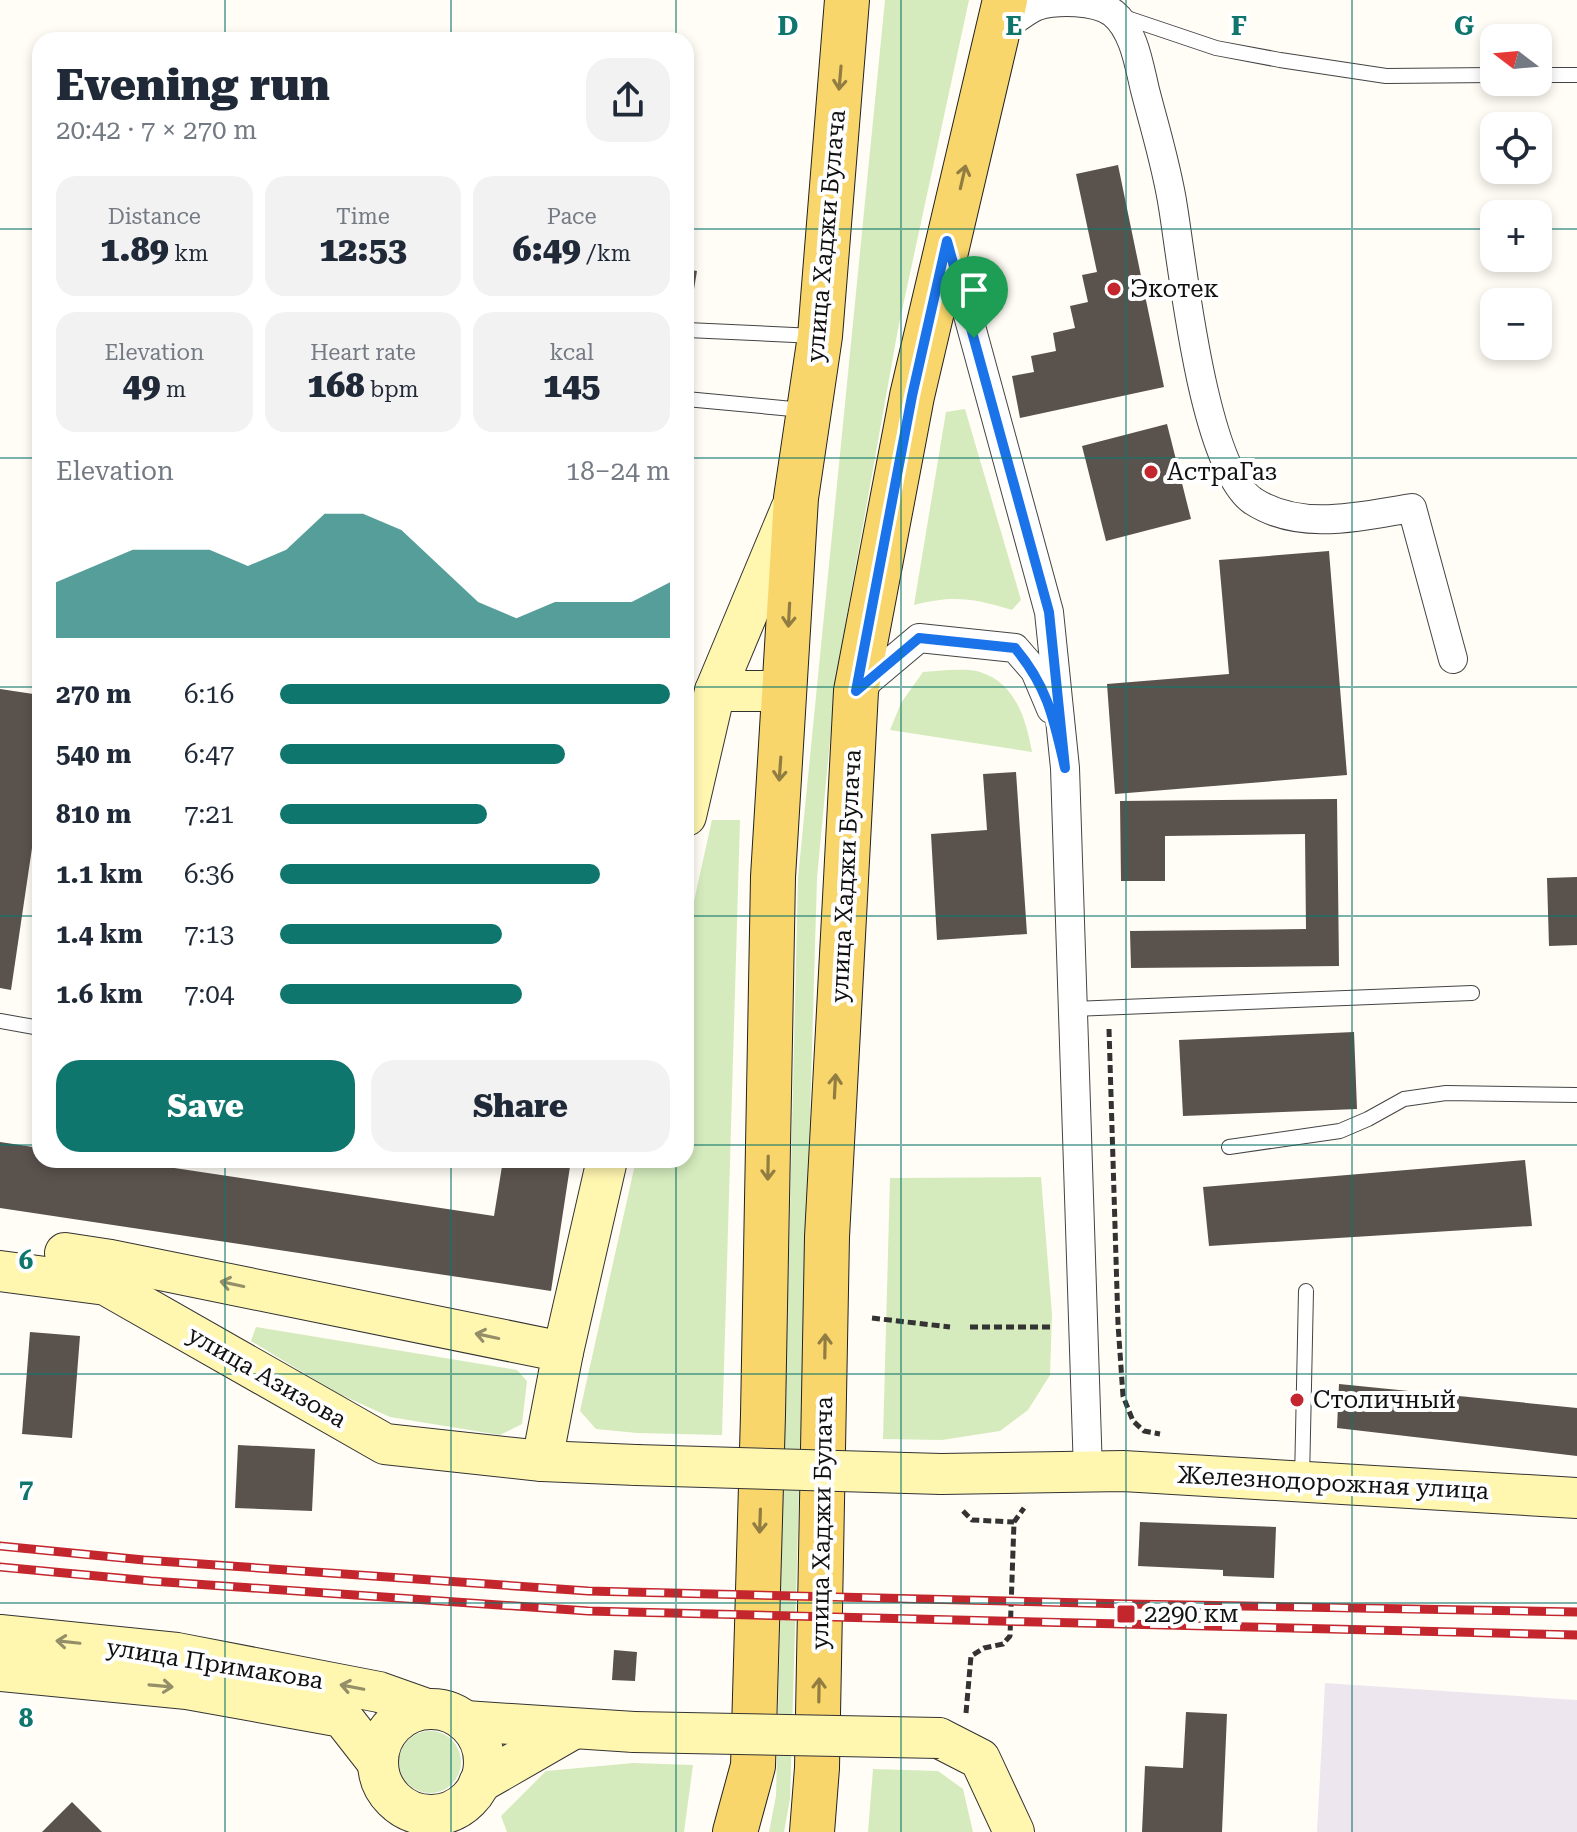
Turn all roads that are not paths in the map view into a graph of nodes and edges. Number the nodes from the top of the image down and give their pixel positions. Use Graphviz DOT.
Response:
graph roads {
  1 [pos="847,0"];
  2 [pos="1113,13"];
  3 [pos="1001,17"];
  4 [pos="1480,75"];
  5 [pos="1552,75"];
  6 [pos="1577,75"];
  7 [pos="947,241"];
  8 [pos="694,330"];
  9 [pos="820,336"];
  10 [pos="694,400"];
  11 [pos="807,411"];
  12 [pos="796,498"];
  13 [pos="1453,659"];
  14 [pos="715,691"];
  15 [pos="785,691"];
  16 [pos="856,691"];
  17 [pos="1065,768"];
  18 [pos="694,782"];
  19 [pos="1472,993"];
  20 [pos="1073,1009"];
  21 [pos="0,1021"];
  22 [pos="32,1027"];
  23 [pos="1577,1095"];
  24 [pos="1229,1147"];
  25 [pos="605,1168"];
  26 [pos="0,1244"];
  27 [pos="0,1271"];
  28 [pos="108,1272"];
  29 [pos="1306,1291"];
  30 [pos="563,1352"];
  31 [pos="542,1461"];
  32 [pos="1088,1472"];
  33 [pos="1302,1480"];
  34 [pos="949,1488"];
  35 [pos="1577,1498"];
  36 [pos="0,1635"];
  37 [pos="0,1671"];
  38 [pos="427,1709"];
  39 [pos="465,1721"];
  40 [pos="573,1729"];
  41 [pos="378,1763"];
  42 [pos="460,1808"];
  43 [pos="407,1820"];
  44 [pos="735,1832"];
  45 [pos="812,1832"];
  46 [pos="1014,1832"];
  1 -- 9 [label="main road, улица Хаджи Булача, one-way"];
  2 -- 3 [label="street"];
  2 -- 4 [label="lane"];
  2 -- 13 [label="street"];
  7 -- 3 [label="main road, улица Хаджи Булача, one-way"];
  5 -- 6 [label="lane"];
  7 -- 16 [label="main road, улица Хаджи Булача"];
  7 -- 17 [label="street"];
  8 -- 9 [label="lane"];
  9 -- 11 [label="main road, улица Хаджи Булача"];
  10 -- 11 [label="lane"];
  11 -- 12 [label="main road, улица Хаджи Булача"];
  12 -- 14 [label="main road"];
  12 -- 15 [label="main road, улица Хаджи Булача, one-way"];
  14 -- 15 [label="main road"];
  14 -- 18 [label="main road"];
  15 -- 44 [label="main road, улица Хаджи Булача, one-way"];
  16 -- 17 [label="street"];
  45 -- 16 [label="main road, улица Хаджи Булача, one-way"];
  17 -- 20 [label="street"];
  19 -- 20 [label="lane"];
  20 -- 32 [label="street"];
  21 -- 22 [label="lane"];
  23 -- 24 [label="lane"];
  25 -- 30 [label="main road"];
  26 -- 28 [label="main road, улица Азизова"];
  27 -- 28 [label="main road, улица Азизова"];
  30 -- 28 [label="main road, улица Азизова, one-way"];
  28 -- 31 [label="main road, улица Азизова"];
  29 -- 33 [label="lane"];
  30 -- 31 [label="main road"];
  31 -- 34 [label="main road, улица Азизова, bridge"];
  32 -- 33 [label="main road, Железнодорожная улица"];
  32 -- 34 [label="main road, Железнодорожная улица"];
  33 -- 35 [label="main road, Железнодорожная улица"];
  38 -- 36 [label="main road, улица Примакова, one-way"];
  37 -- 41 [label="main road, улица Примакова, one-way"];
  38 -- 39 [label="main road"];
  38 -- 41 [label="main road"];
  39 -- 40 [label="main road"];
  39 -- 42 [label="main road"];
  40 -- 42 [label="main road"];
  40 -- 46 [label="main road, bridge"];
  41 -- 43 [label="main road"];
  42 -- 43 [label="main road"];
}
